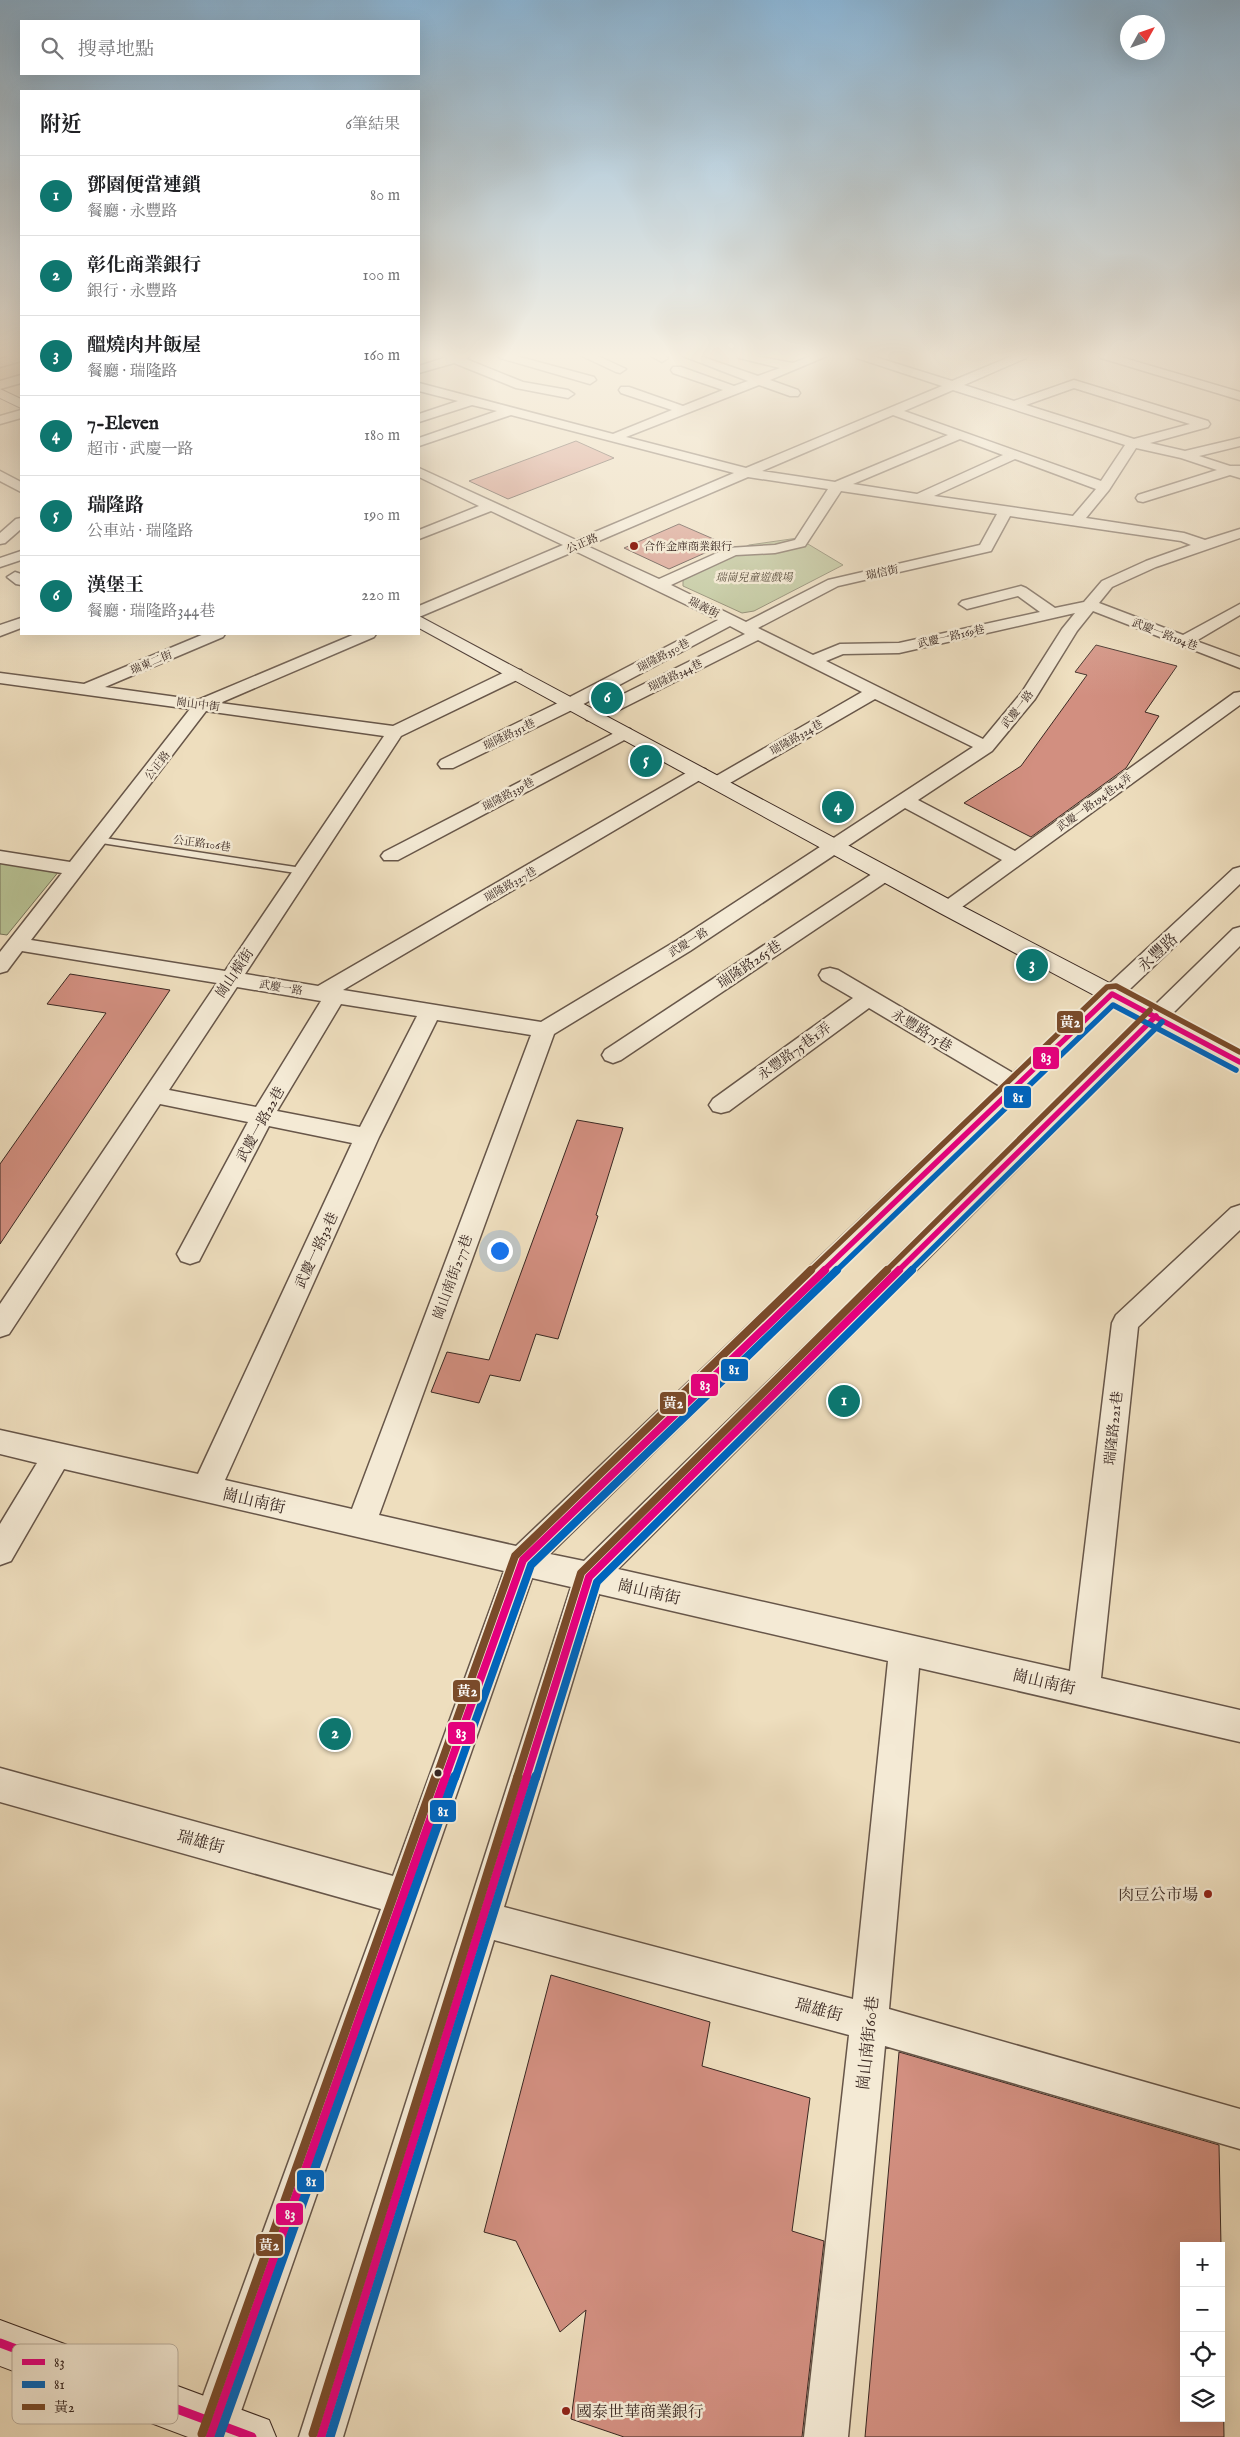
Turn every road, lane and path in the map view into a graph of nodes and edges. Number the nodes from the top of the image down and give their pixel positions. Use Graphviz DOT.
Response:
graph roads {
  1 [pos="735,470"];
  2 [pos="756,470"];
  3 [pos="876,470"];
  4 [pos="981,470"];
  5 [pos="1054,470"];
  6 [pos="1116,470"];
  7 [pos="1237,470"];
  8 [pos="420,472"];
  9 [pos="748,473"];
  10 [pos="0,476"];
  11 [pos="443,484"];
  12 [pos="837,486"];
  13 [pos="20,487"];
  14 [pos="1104,488"];
  15 [pos="427,490"];
  16 [pos="919,498"];
  17 [pos="1144,498"];
  18 [pos="491,506"];
  19 [pos="1006,511"];
  20 [pos="1077,521"];
  21 [pos="19,524"];
  22 [pos="1240,533"];
  23 [pos="420,535"];
  24 [pos="0,540"];
  25 [pos="1204,545"];
  26 [pos="575,546"];
  27 [pos="20,556"];
  28 [pos="0,563"];
  29 [pos="659,585"];
  30 [pos="967,604"];
  31 [pos="1090,605"];
  32 [pos="1240,609"];
  33 [pos="420,612"];
  34 [pos="1052,613"];
  35 [pos="730,620"];
  36 [pos="420,622"];
  37 [pos="20,623"];
  38 [pos="0,631"];
  39 [pos="752,631"];
  40 [pos="215,635"];
  41 [pos="366,635"];
  42 [pos="1184,641"];
  43 [pos="812,661"];
  44 [pos="1240,663"];
  45 [pos="515,674"];
  46 [pos="3,682"];
  47 [pos="84,690"];
  48 [pos="875,692"];
  49 [pos="1240,697"];
  50 [pos="204,704"];
  51 [pos="570,704"];
  52 [pos="593,716"];
  53 [pos="395,732"];
  54 [pos="624,733"];
  55 [pos="986,747"];
  56 [pos="447,764"];
  57 [pos="708,778"];
  58 [pos="905,801"];
  59 [pos="98,840"];
  60 [pos="835,847"];
  61 [pos="391,856"];
  62 [pos="0,857"];
  63 [pos="1016,859"];
  64 [pos="76,869"];
  65 [pos="302,870"];
  66 [pos="1240,873"];
  67 [pos="885,874"];
  68 [pos="948,908"];
  69 [pos="1240,934"];
  70 [pos="6,956"];
  71 [pos="830,975"];
  72 [pos="230,979"];
  73 [pos="1112,994"];
  74 [pos="328,995"];
  75 [pos="868,998"];
  76 [pos="430,1012"];
  77 [pos="1156,1016"];
  78 [pos="544,1030"];
  79 [pos="613,1055"];
  80 [pos="1240,1062"];
  81 [pos="1015,1084"];
  82 [pos="153,1095"];
  83 [pos="721,1105"];
  84 [pos="262,1117"];
  85 [pos="367,1137"];
  86 [pos="1240,1215"];
  87 [pos="190,1254"];
  88 [pos="0,1326"];
  89 [pos="0,1442"];
  90 [pos="58,1455"];
  91 [pos="206,1489"];
  92 [pos="361,1525"];
  93 [pos="0,1551"];
  94 [pos="524,1560"];
  95 [pos="589,1577"];
  96 [pos="905,1649"];
  97 [pos="1084,1690"];
  98 [pos="1240,1726"];
  99 [pos="0,1785"];
  100 [pos="403,1897"];
  101 [pos="482,1919"];
  102 [pos="869,2022"];
  103 [pos="1240,2129"];
  104 [pos="0,2343"];
  105 [pos="12,2348"];
  106 [pos="178,2413"];
  107 [pos="225,2432"];
  108 [pos="321,2437"];
  109 [pos="826,2437"];
  1 -- 9 [label="street"];
  2 -- 9 [label="street, 公正路"];
  3 -- 12 [label="street"];
  4 -- 16 [label="street"];
  5 -- 14 [label="street"];
  6 -- 14 [label="street"];
  7 -- 17 [label="street"];
  8 -- 11 [label="street, 瑞義街"];
  9 -- 12 [label="street"];
  9 -- 26 [label="street, 公正路"];
  10 -- 13 [label="street"];
  11 -- 15 [label="street"];
  11 -- 18 [label="street, 瑞義街"];
  12 -- 16 [label="street"];
  12 -- 29 [label="street"];
  14 -- 20 [label="street"];
  16 -- 19 [label="street"];
  18 -- 23 [label="street"];
  18 -- 26 [label="street, 瑞義街"];
  19 -- 20 [label="street"];
  19 -- 39 [label="street, 瑞信街"];
  20 -- 25 [label="street"];
  21 -- 24 [label="street"];
  22 -- 25 [label="street, 武慶一路"];
  25 -- 31 [label="street, 武慶一路"];
  26 -- 29 [label="street, 瑞義街"];
  26 -- 33 [label="street, 公正路"];
  27 -- 28 [label="street"];
  29 -- 35 [label="street, 瑞義街"];
  30 -- 34 [label="street"];
  31 -- 34 [label="street, 武慶一路169巷"];
  31 -- 42 [label="street, 武慶一路194巷"];
  31 -- 55 [label="street, 武慶一路"];
  32 -- 42 [label="street"];
  34 -- 43 [label="street, 武慶一路169巷"];
  35 -- 39 [label="street, 瑞義街"];
  35 -- 51 [label="street, 瑞隆路350巷"];
  36 -- 45 [label="street"];
  37 -- 38 [label="street"];
  39 -- 43 [label="street, 瑞義街"];
  39 -- 52 [label="street, 瑞隆路344巷"];
  40 -- 47 [label="street, 瑞東二街"];
  41 -- 50 [label="street, 公正路"];
  42 -- 44 [label="street, 武慶一路194巷"];
  43 -- 48 [label="street, 瑞義街"];
  45 -- 51 [label="street"];
  45 -- 53 [label="street"];
  46 -- 47 [label="street, 崗山中街"];
  47 -- 50 [label="street, 崗山中街"];
  48 -- 55 [label="street, 瑞義街"];
  48 -- 57 [label="street, 瑞隆路324巷"];
  49 -- 63 [label="street, 武慶一路194巷14弄"];
  50 -- 53 [label="street, 崗山中街"];
  50 -- 59 [label="street, 公正路"];
  51 -- 52 [label="street"];
  51 -- 56 [label="street, 瑞隆路351巷"];
  52 -- 54 [label="street"];
  53 -- 65 [label="street, 崗山橫街"];
  54 -- 57 [label="street"];
  54 -- 61 [label="street, 瑞隆路339巷"];
  55 -- 58 [label="street, 武慶一路"];
  57 -- 60 [label="street"];
  57 -- 74 [label="street, 瑞隆路327巷"];
  58 -- 60 [label="street, 武慶一路"];
  58 -- 63 [label="street"];
  59 -- 64 [label="street, 公正路"];
  59 -- 65 [label="lane, 公正路106巷"];
  60 -- 67 [label="street"];
  60 -- 78 [label="street, 武慶一路"];
  62 -- 64 [label="street"];
  63 -- 68 [label="street, 武慶一路194巷14弄"];
  64 -- 70 [label="street, 公正路"];
  65 -- 72 [label="street, 崗山橫街"];
  66 -- 73 [label="street, 永豐路"];
  67 -- 68 [label="street"];
  67 -- 79 [label="street, 瑞隆路265巷"];
  68 -- 73 [label="street"];
  69 -- 77 [label="street"];
  70 -- 72 [label="street, 武慶一路"];
  71 -- 75 [label="street, 永豐路75巷"];
  72 -- 74 [label="street, 武慶一路"];
  72 -- 82 [label="street, 崗山橫街"];
  73 -- 77 [label="street"];
  73 -- 81 [label="street, 永豐路"];
  74 -- 76 [label="street, 武慶一路"];
  74 -- 84 [label="street, 武慶一路22巷"];
  75 -- 81 [label="street, 永豐路75巷"];
  75 -- 83 [label="street, 永豐路75巷1弄"];
  76 -- 78 [label="street, 武慶一路"];
  76 -- 85 [label="street, 武慶一路32巷"];
  77 -- 80 [label="street"];
  77 -- 95 [label="street"];
  78 -- 92 [label="street, 崗山南街277巷"];
  81 -- 94 [label="street, 永豐路"];
  82 -- 84 [label="street"];
  82 -- 88 [label="street, 崗山橫街"];
  84 -- 85 [label="street"];
  84 -- 87 [label="street, 武慶一路22巷"];
  85 -- 91 [label="street, 武慶一路32巷"];
  86 -- 97 [label="street, 瑞隆路221巷"];
  89 -- 90 [label="street, 崗山南街"];
  90 -- 91 [label="street, 崗山南街"];
  90 -- 93 [label="street"];
  91 -- 92 [label="street, 崗山南街"];
  92 -- 94 [label="street, 崗山南街"];
  94 -- 95 [label="street, 崗山南街"];
  94 -- 100 [label="street, 永豐路"];
  95 -- 96 [label="street, 崗山南街"];
  95 -- 101 [label="street"];
  96 -- 97 [label="street, 崗山南街"];
  96 -- 102 [label="street, 崗山南街60巷"];
  97 -- 98 [label="street, 崗山南街"];
  99 -- 100 [label="street, 瑞雄街"];
  100 -- 107 [label="street, 永豐路"];
  101 -- 102 [label="street, 瑞雄街"];
  101 -- 108 [label="street"];
  102 -- 103 [label="street, 瑞雄街"];
  102 -- 109 [label="street, 崗山南街60巷"];
  104 -- 105 [label="street"];
  106 -- 107 [label="street"];
}
